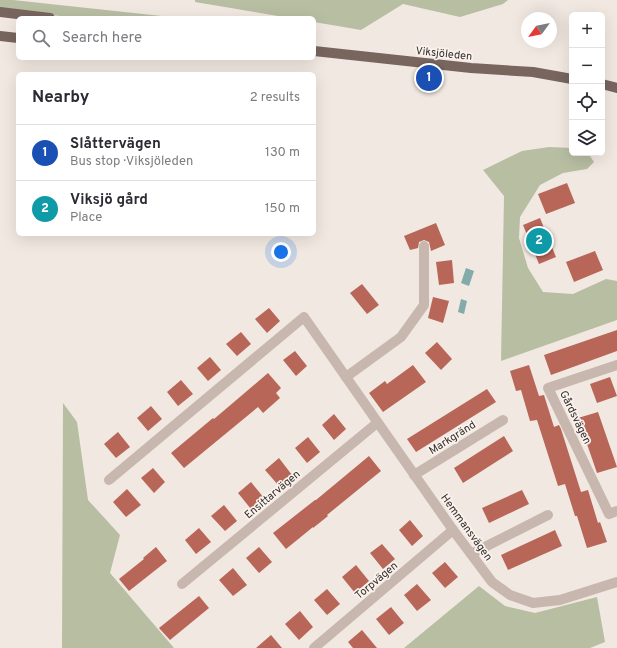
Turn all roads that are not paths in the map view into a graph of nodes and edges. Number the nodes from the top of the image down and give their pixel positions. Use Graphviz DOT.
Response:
graph roads {
  1 [pos="0,12"];
  2 [pos="33,16"];
  3 [pos="0,36"];
  4 [pos="16,38"];
  5 [pos="316,51"];
  6 [pos="569,78"];
  7 [pos="605,85"];
  8 [pos="617,88"];
  9 [pos="424,246"];
  10 [pos="617,365"];
  11 [pos="346,377"];
  12 [pos="503,420"];
  13 [pos="377,423"];
  14 [pos="414,475"];
  15 [pos="109,480"];
  16 [pos="617,511"];
  17 [pos="548,515"];
  18 [pos="453,530"];
  19 [pos="471,554"];
  20 [pos="617,582"];
  21 [pos="182,584"];
  22 [pos="314,648"];
  1 -- 2 [label="main road"];
  3 -- 4 [label="main road"];
  5 -- 6 [label="main road, Viksjöleden"];
  7 -- 8 [label="main road"];
  9 -- 11 [label="street"];
  10 -- 16 [label="street, Gårdsvägen"];
  11 -- 13 [label="street, Hemmansvägen"];
  11 -- 15 [label="street, Hemmansvägen"];
  12 -- 14 [label="street, Markgränd"];
  13 -- 14 [label="street, Hemmansvägen"];
  13 -- 21 [label="street, Ensittarvägen"];
  14 -- 18 [label="street, Hemmansvägen"];
  17 -- 19 [label="street"];
  18 -- 19 [label="street, Hemmansvägen"];
  18 -- 22 [label="street, Torpvägen"];
  19 -- 20 [label="street, Hemmansvägen"];
}
